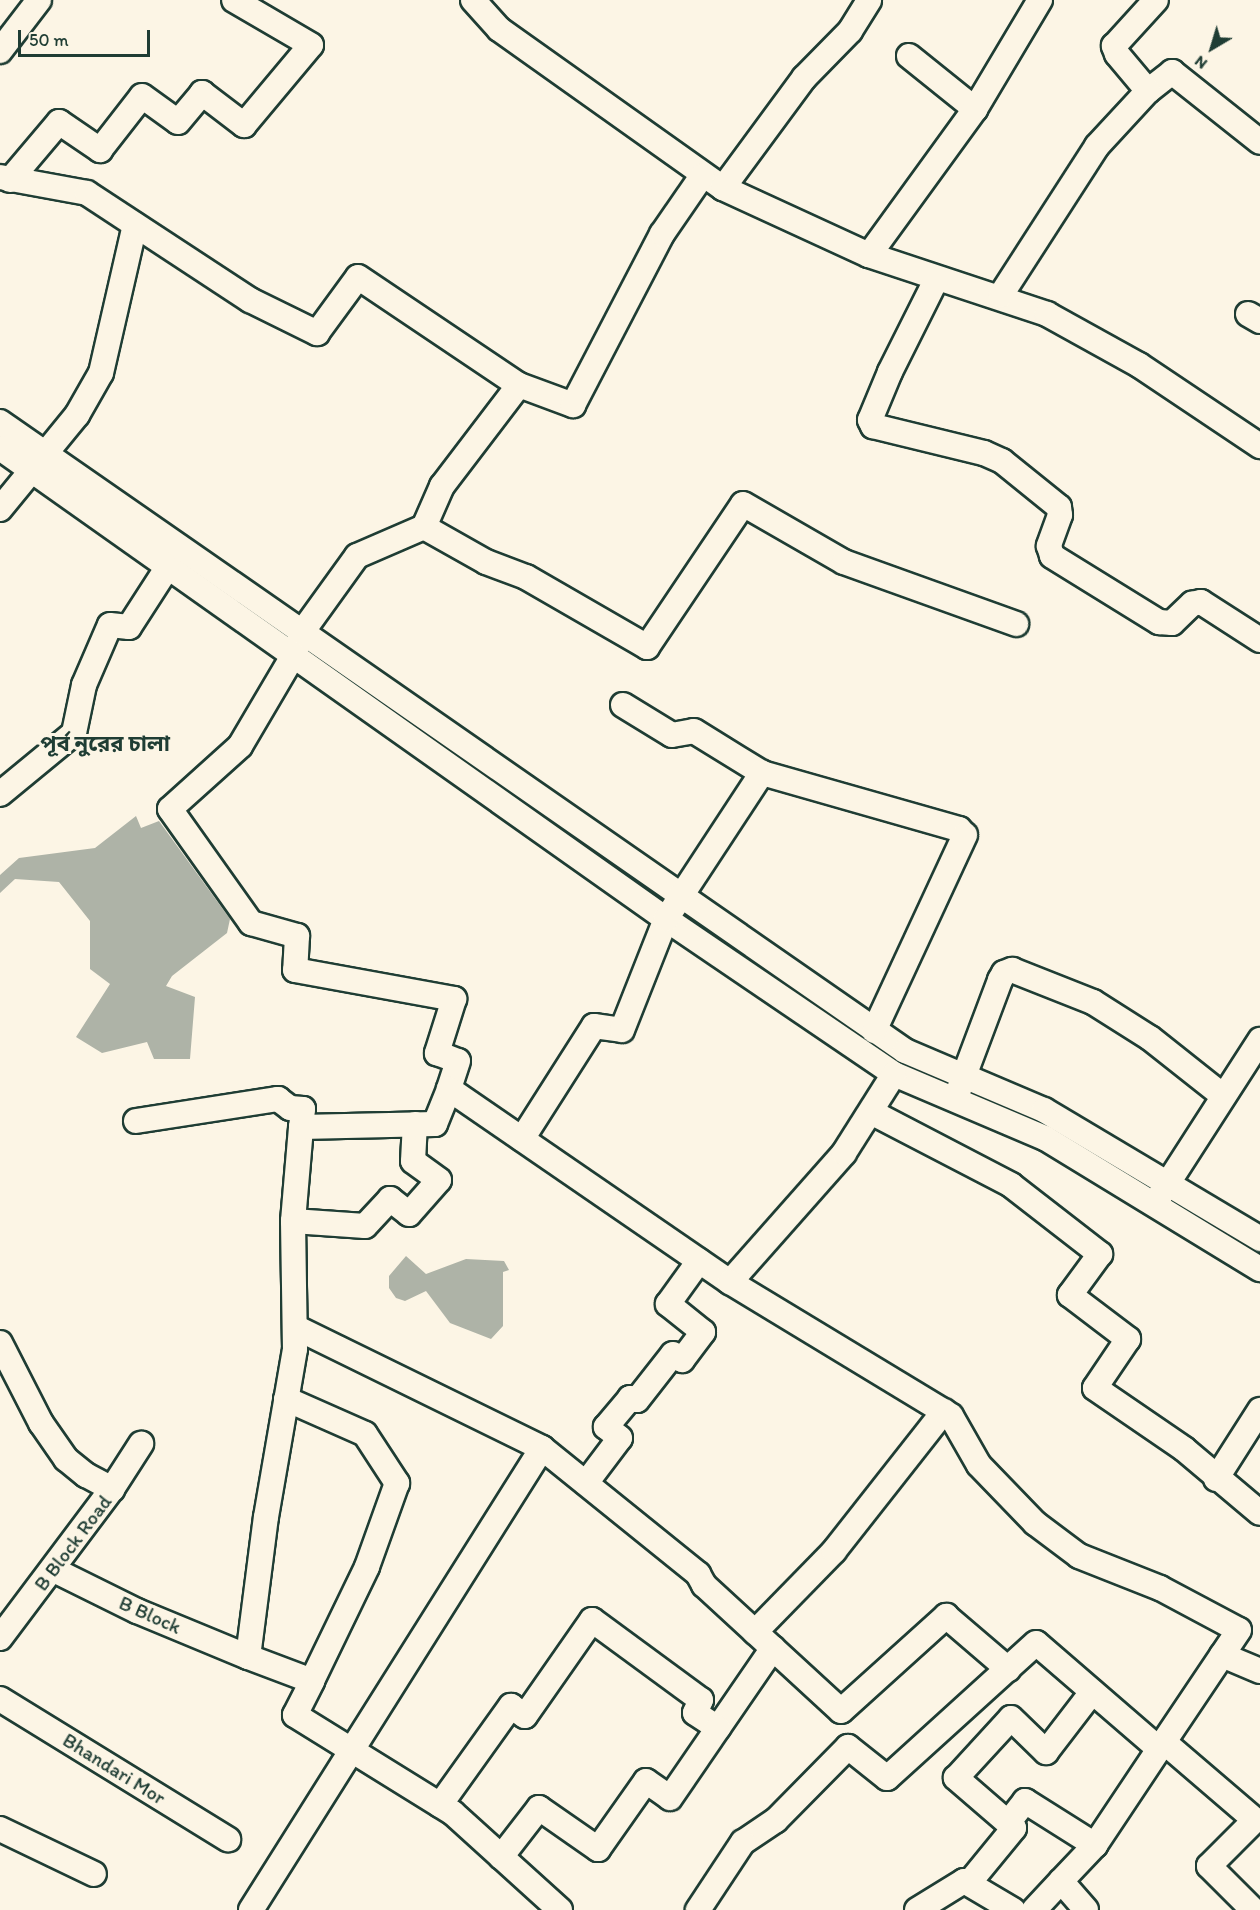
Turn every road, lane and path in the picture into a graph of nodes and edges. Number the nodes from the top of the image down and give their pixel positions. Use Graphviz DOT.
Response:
graph roads {
  1 [pos="39,0"];
  2 [pos="234,0"];
  3 [pos="473,0"];
  4 [pos="869,0"];
  5 [pos="1040,0"];
  6 [pos="1155,0"];
  7 [pos="0,51"];
  8 [pos="909,56"];
  9 [pos="1148,91"];
  10 [pos="975,109"];
  11 [pos="1260,142"];
  12 [pos="5,179"];
  13 [pos="713,182"];
  14 [pos="135,225"];
  15 [pos="869,255"];
  16 [pos="936,280"];
  17 [pos="1001,295"];
  18 [pos="519,384"];
  19 [pos="0,422"];
  20 [pos="1260,446"];
  21 [pos="0,448"];
  22 [pos="41,463"];
  23 [pos="0,509"];
  24 [pos="424,527"];
  25 [pos="167,568"];
  26 [pos="1016,624"];
  27 [pos="303,632"];
  28 [pos="1260,640"];
  29 [pos="293,656"];
  30 [pos="622,705"];
  31 [pos="762,772"];
  32 [pos="0,794"];
  33 [pos="680,897"];
  34 [pos="666,919"];
  35 [pos="809,987"];
  36 [pos="794,1007"];
  37 [pos="874,1031"];
  38 [pos="1260,1040"];
  39 [pos="894,1074"];
  40 [pos="964,1078"];
  41 [pos="449,1089"];
  42 [pos="1222,1095"];
  43 [pos="954,1102"];
  44 [pos="871,1112"];
  45 [pos="136,1121"];
  46 [pos="415,1124"];
  47 [pos="301,1127"];
  48 [pos="522,1139"];
  49 [pos="1162,1193"];
  50 [pos="293,1221"];
  51 [pos="1260,1239"];
  52 [pos="699,1261"];
  53 [pos="1260,1269"];
  54 [pos="730,1282"];
  55 [pos="297,1328"];
  56 [pos="0,1343"];
  57 [pos="286,1399"];
  58 [pos="1260,1410"];
  59 [pos="945,1411"];
  60 [pos="141,1444"];
  61 [pos="542,1448"];
  62 [pos="1216,1479"];
  63 [pos="586,1483"];
  64 [pos="112,1489"];
  65 [pos="1260,1513"];
  66 [pos="54,1570"];
  67 [pos="756,1632"];
  68 [pos="0,1638"];
  69 [pos="773,1648"];
  70 [pos="1222,1655"];
  71 [pos="248,1657"];
  72 [pos="1008,1669"];
  73 [pos="1260,1671"];
  74 [pos="312,1681"];
  75 [pos="1092,1692"];
  76 [pos="0,1699"];
  77 [pos="718,1728"];
  78 [pos="1162,1745"];
  79 [pos="352,1749"];
  80 [pos="440,1805"];
  81 [pos="1008,1823"];
  82 [pos="0,1829"];
  83 [pos="228,1839"];
  84 [pos="1095,1845"];
  85 [pos="501,1857"];
  86 [pos="94,1874"];
  87 [pos="1061,1881"];
  88 [pos="969,1883"];
  89 [pos="251,1910"];
  90 [pos="560,1910"];
  91 [pos="698,1910"];
  92 [pos="917,1910"];
  93 [pos="1013,1910"];
  94 [pos="1034,1910"];
  95 [pos="1086,1910"];
  96 [pos="1253,1910"];
  1 -- 7 [label="street"];
  2 -- 12 [label="street"];
  3 -- 13 [label="street"];
  4 -- 13 [label="street"];
  5 -- 10 [label="street"];
  6 -- 9 [label="street"];
  8 -- 10 [label="street"];
  9 -- 11 [label="street"];
  9 -- 17 [label="street"];
  10 -- 15 [label="street"];
  12 -- 14 [label="street"];
  13 -- 15 [label="street"];
  13 -- 18 [label="street"];
  14 -- 18 [label="street"];
  14 -- 22 [label="street"];
  15 -- 16 [label="street"];
  16 -- 17 [label="street"];
  16 -- 28 [label="street"];
  17 -- 20 [label="street"];
  18 -- 24 [label="street"];
  19 -- 22 [label="street"];
  21 -- 22 [label="street"];
  22 -- 23 [label="street"];
  22 -- 25 [label="street"];
  22 -- 27 [label="street"];
  24 -- 26 [label="street"];
  24 -- 27 [label="street"];
  25 -- 29 [label="street"];
  25 -- 32 [label="street"];
  27 -- 29 [label="street"];
  27 -- 33 [label="street"];
  29 -- 34 [label="street"];
  29 -- 41 [label="street"];
  30 -- 31 [label="street"];
  31 -- 33 [label="street"];
  31 -- 37 [label="street"];
  33 -- 34 [label="street"];
  33 -- 35 [label="street"];
  34 -- 36 [label="street"];
  34 -- 48 [label="street"];
  35 -- 36 [label="street"];
  35 -- 37 [label="street"];
  36 -- 39 [label="street"];
  37 -- 40 [label="street"];
  38 -- 42 [label="street"];
  39 -- 43 [label="street"];
  39 -- 44 [label="street"];
  40 -- 42 [label="street"];
  40 -- 43 [label="street"];
  40 -- 49 [label="street"];
  41 -- 46 [label="street"];
  41 -- 48 [label="street"];
  42 -- 49 [label="street"];
  43 -- 49 [label="street"];
  44 -- 54 [label="street"];
  44 -- 62 [label="street"];
  45 -- 47 [label="street"];
  46 -- 47 [label="street"];
  46 -- 50 [label="street"];
  47 -- 50 [label="street"];
  48 -- 52 [label="street"];
  49 -- 51 [label="street"];
  49 -- 53 [label="street"];
  50 -- 55 [label="street"];
  52 -- 54 [label="street"];
  52 -- 63 [label="street"];
  54 -- 59 [label="street"];
  55 -- 57 [label="street"];
  55 -- 61 [label="street"];
  56 -- 64 [label="street"];
  57 -- 71 [label="street"];
  57 -- 74 [label="street"];
  58 -- 62 [label="street"];
  59 -- 67 [label="street"];
  59 -- 70 [label="street"];
  60 -- 64 [label="street, B Block Road"];
  61 -- 63 [label="street"];
  61 -- 79 [label="street"];
  62 -- 65 [label="street"];
  63 -- 67 [label="street"];
  64 -- 66 [label="street, B Block Road"];
  66 -- 68 [label="street, B Block Road"];
  66 -- 71 [label="street, B Block"];
  67 -- 69 [label="street"];
  69 -- 72 [label="street"];
  69 -- 77 [label="street"];
  70 -- 73 [label="street"];
  70 -- 78 [label="street"];
  71 -- 74 [label="street, B Block"];
  72 -- 75 [label="street"];
  72 -- 91 [label="street"];
  74 -- 79 [label="street"];
  75 -- 78 [label="street"];
  75 -- 81 [label="street"];
  76 -- 83 [label="street, Bhandari Mor"];
  77 -- 80 [label="street"];
  77 -- 85 [label="street"];
  78 -- 84 [label="street"];
  78 -- 96 [label="street"];
  79 -- 80 [label="street"];
  79 -- 89 [label="street"];
  80 -- 85 [label="street"];
  81 -- 84 [label="street"];
  81 -- 88 [label="street"];
  82 -- 86 [label="street"];
  84 -- 87 [label="street"];
  85 -- 90 [label="street"];
  87 -- 94 [label="street"];
  87 -- 95 [label="street"];
  88 -- 92 [label="street"];
  88 -- 93 [label="street"];
}
